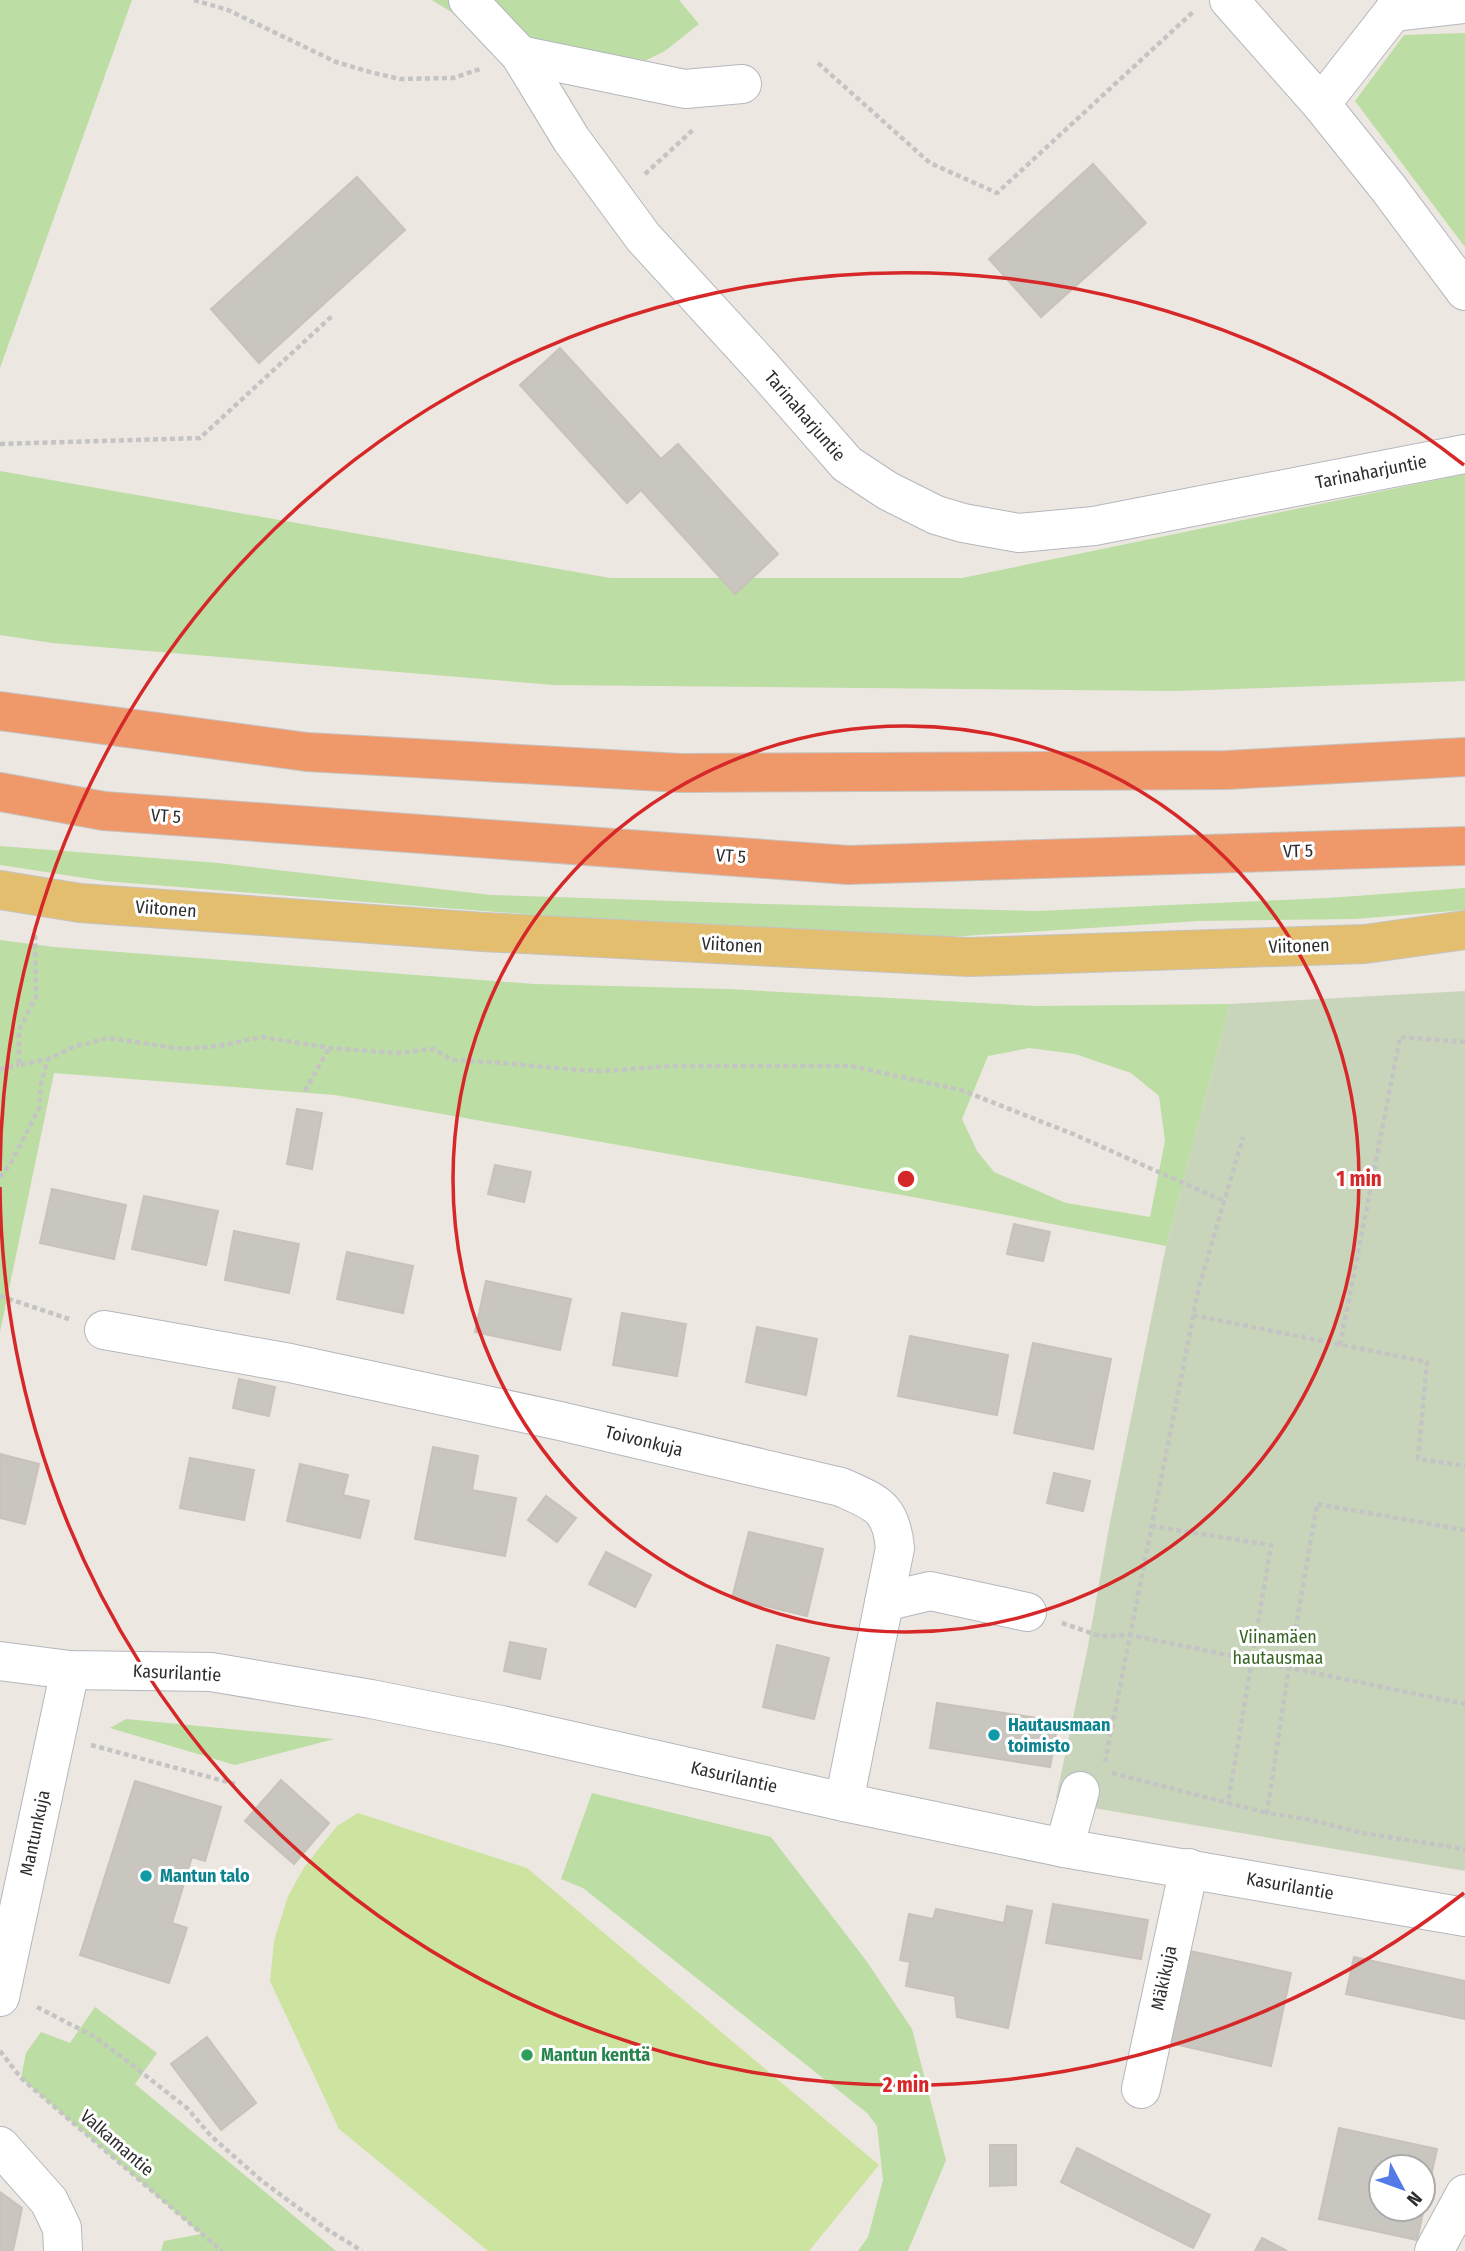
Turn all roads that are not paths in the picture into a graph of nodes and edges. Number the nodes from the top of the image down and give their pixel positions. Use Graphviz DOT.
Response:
graph roads {
  1 [pos="468,0"];
  2 [pos="1465,4"];
  3 [pos="1213,5"];
  4 [pos="1400,6"];
  5 [pos="520,55"];
  6 [pos="742,84"];
  7 [pos="1321,104"];
  8 [pos="1465,291"];
  9 [pos="1465,454"];
  10 [pos="0,711"];
  11 [pos="1465,757"];
  12 [pos="0,792"];
  13 [pos="1465,846"];
  14 [pos="0,890"];
  15 [pos="1465,930"];
  16 [pos="104,1330"];
  17 [pos="884,1602"];
  18 [pos="1027,1612"];
  19 [pos="0,1661"];
  20 [pos="70,1670"];
  21 [pos="1080,1791"];
  22 [pos="844,1802"];
  23 [pos="1064,1847"];
  24 [pos="1189,1868"];
  25 [pos="1465,1917"];
  26 [pos="17,2001"];
  27 [pos="1141,2089"];
  28 [pos="0,2146"];
  29 [pos="1465,2194"];
  30 [pos="62,2251"];
  31 [pos="1434,2251"];
  1 -- 5 [label="street, Tarinaharjuntie"];
  2 -- 4 [label="street"];
  3 -- 7 [label="street"];
  4 -- 7 [label="street"];
  5 -- 6 [label="street"];
  5 -- 9 [label="street, Tarinaharjuntie"];
  7 -- 8 [label="street"];
  10 -- 11 [label="highway"];
  12 -- 13 [label="highway, VT 5"];
  14 -- 15 [label="main road, Viitonen"];
  16 -- 17 [label="street, Toivonkuja"];
  17 -- 18 [label="street"];
  17 -- 22 [label="street, Toivonkuja"];
  19 -- 20 [label="street, Kasurilantie"];
  20 -- 22 [label="street, Kasurilantie"];
  20 -- 26 [label="street, Mantunkuja"];
  21 -- 23 [label="street"];
  22 -- 23 [label="street, Kasurilantie"];
  23 -- 24 [label="street, Kasurilantie"];
  24 -- 25 [label="street, Kasurilantie"];
  24 -- 27 [label="street, Mäkikuja"];
  28 -- 30 [label="street"];
  29 -- 31 [label="street"];
}
